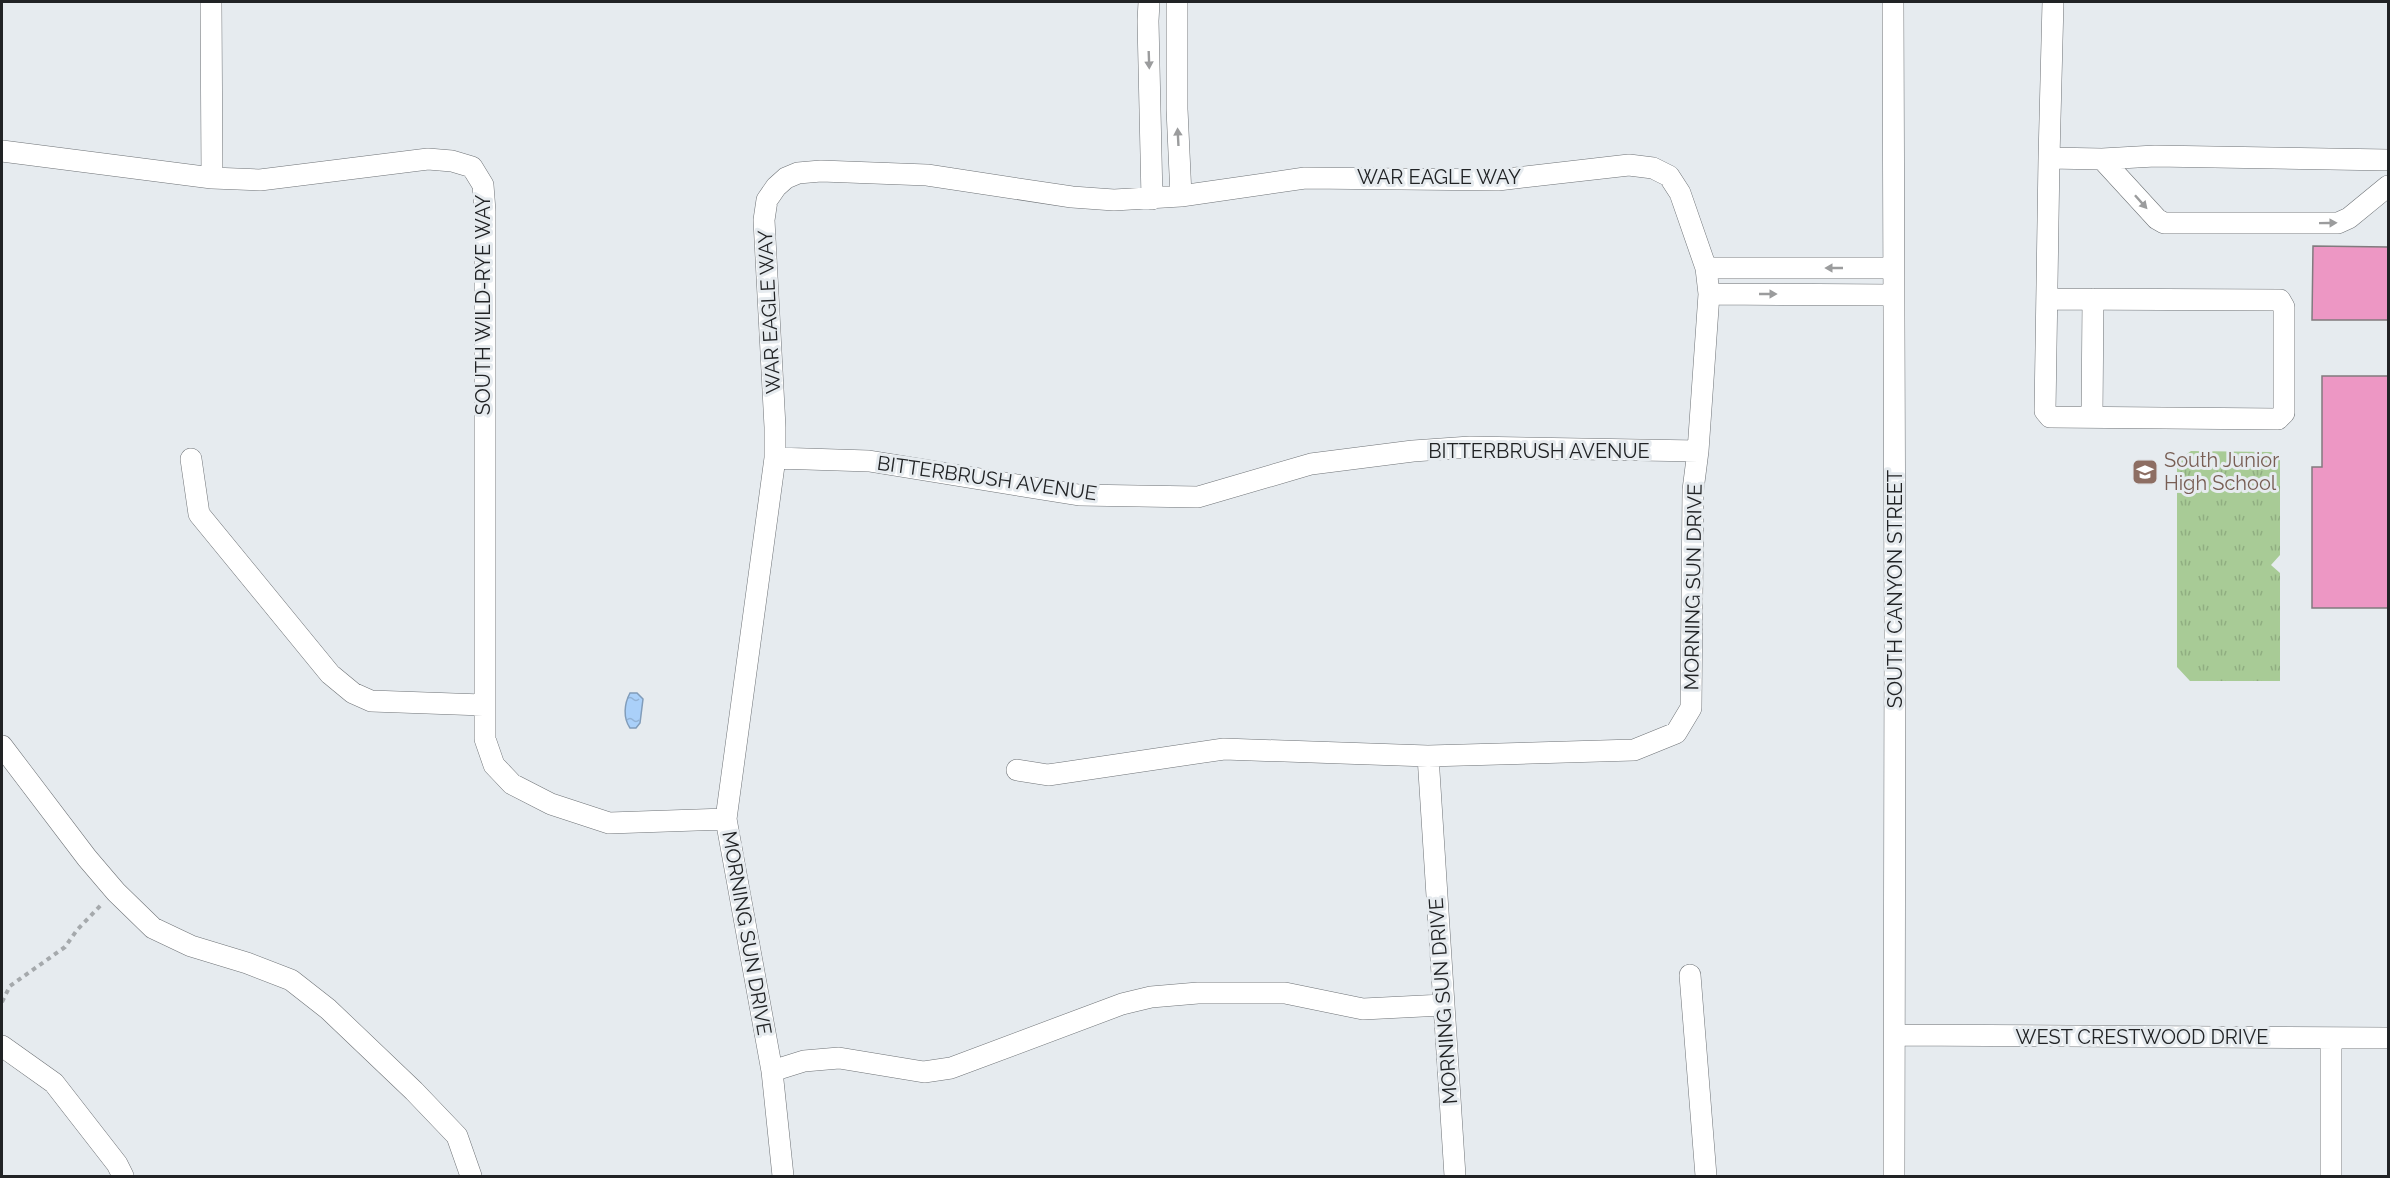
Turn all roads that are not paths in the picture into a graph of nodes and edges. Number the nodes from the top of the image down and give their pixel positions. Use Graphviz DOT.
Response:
graph roads {
  1 [pos="211,2"];
  2 [pos="1149,2"];
  3 [pos="1177,2"];
  4 [pos="1893,2"];
  5 [pos="2053,2"];
  6 [pos="2,151"];
  7 [pos="2049,158"];
  8 [pos="2102,159"];
  9 [pos="2388,160"];
  10 [pos="212,178"];
  11 [pos="2388,186"];
  12 [pos="1180,196"];
  13 [pos="1152,198"];
  14 [pos="1707,268"];
  15 [pos="1893,268"];
  16 [pos="1709,294"];
  17 [pos="1893,294"];
  18 [pos="2047,299"];
  19 [pos="2093,299"];
  20 [pos="2092,417"];
  21 [pos="1698,451"];
  22 [pos="775,458"];
  23 [pos="191,459"];
  24 [pos="483,705"];
  25 [pos="2,746"];
  26 [pos="1428,756"];
  27 [pos="1017,770"];
  28 [pos="726,819"];
  29 [pos="1690,975"];
  30 [pos="1443,1005"];
  31 [pos="1895,1035"];
  32 [pos="2331,1038"];
  33 [pos="2388,1038"];
  34 [pos="2,1047"];
  35 [pos="772,1071"];
  36 [pos="123,1176"];
  37 [pos="471,1176"];
  38 [pos="783,1176"];
  39 [pos="1455,1176"];
  40 [pos="1706,1176"];
  41 [pos="1894,1176"];
  42 [pos="2331,1176"];
  1 -- 10 [label="street"];
  2 -- 13 [label="street, one-way"];
  12 -- 3 [label="street, one-way"];
  4 -- 15 [label="street, SOUTH CANYON STREET"];
  5 -- 7 [label="street"];
  6 -- 10 [label="street, SOUTH WILD-RYE WAY"];
  7 -- 8 [label="street"];
  7 -- 18 [label="street"];
  8 -- 9 [label="street"];
  8 -- 11 [label="street, one-way"];
  10 -- 24 [label="street, SOUTH WILD-RYE WAY"];
  12 -- 13 [label="street, WAR EAGLE WAY"];
  12 -- 14 [label="street, WAR EAGLE WAY"];
  13 -- 22 [label="street, WAR EAGLE WAY"];
  15 -- 14 [label="street, one-way"];
  14 -- 16 [label="street, MORNING SUN DRIVE"];
  15 -- 17 [label="street, SOUTH CANYON STREET"];
  16 -- 17 [label="street, one-way"];
  16 -- 21 [label="street, MORNING SUN DRIVE"];
  17 -- 31 [label="street, SOUTH CANYON STREET"];
  18 -- 19 [label="street"];
  18 -- 20 [label="street"];
  19 -- 20 [label="street"];
  19 -- 20 [label="street"];
  21 -- 22 [label="street, BITTERBRUSH AVENUE"];
  21 -- 26 [label="street, MORNING SUN DRIVE"];
  22 -- 28 [label="street, WAR EAGLE WAY"];
  23 -- 24 [label="street"];
  24 -- 28 [label="street, MORNING SUN DRIVE"];
  25 -- 37 [label="street"];
  26 -- 27 [label="street"];
  26 -- 30 [label="street, MORNING SUN DRIVE"];
  28 -- 35 [label="street, MORNING SUN DRIVE"];
  29 -- 40 [label="street"];
  30 -- 35 [label="street"];
  30 -- 39 [label="street, MORNING SUN DRIVE"];
  31 -- 32 [label="street, WEST CRESTWOOD DRIVE"];
  31 -- 41 [label="street, SOUTH CANYON STREET"];
  32 -- 33 [label="street, WEST CRESTWOOD DRIVE"];
  32 -- 42 [label="street"];
  34 -- 36 [label="street"];
  35 -- 38 [label="street, MORNING SUN DRIVE"];
}
